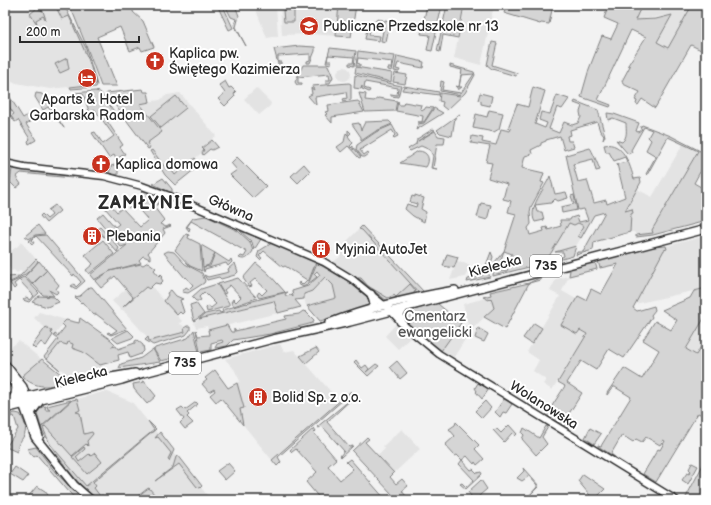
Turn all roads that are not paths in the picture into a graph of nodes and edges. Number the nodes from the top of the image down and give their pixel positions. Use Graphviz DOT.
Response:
graph roads {
  1 [pos="5,163"];
  2 [pos="706,225"];
  3 [pos="706,229"];
  4 [pos="371,294"];
  5 [pos="405,307"];
  6 [pos="370,310"];
  7 [pos="388,310"];
  8 [pos="403,324"];
  9 [pos="314,329"];
  10 [pos="5,364"];
  11 [pos="5,370"];
  12 [pos="144,373"];
  13 [pos="16,387"];
  14 [pos="41,400"];
  15 [pos="8,401"];
  16 [pos="25,401"];
  17 [pos="5,409"];
  18 [pos="31,413"];
  19 [pos="46,451"];
  20 [pos="91,500"];
  21 [pos="676,500"];
  1 -- 4 [label="street, Główna"];
  2 -- 7 [label="main road, Kielecka / 735"];
  3 -- 5 [label="main road, Kielecka / 735"];
  4 -- 6 [label="main road"];
  4 -- 7 [label="street, Główna"];
  5 -- 7 [label="main road, Kielecka / 735"];
  5 -- 8 [label="main road"];
  6 -- 7 [label="main road, Kielecka / 735"];
  6 -- 9 [label="main road, Kielecka / 735"];
  7 -- 8 [label="street, Wolanowska"];
  7 -- 9 [label="main road, Kielecka / 735"];
  8 -- 21 [label="street, Wolanowska"];
  9 -- 12 [label="main road, Kielecka / 735"];
  10 -- 16 [label="main road"];
  11 -- 13 [label="main road"];
  12 -- 14 [label="main road, Kielecka / 735"];
  12 -- 16 [label="main road, Kielecka / 735"];
  13 -- 15 [label="main road"];
  13 -- 16 [label="main road"];
  14 -- 16 [label="main road, Kielecka / 735"];
  14 -- 18 [label="main road"];
  15 -- 16 [label="main road, 735"];
  16 -- 17 [label="main road, 735"];
  16 -- 18 [label="main road"];
  16 -- 19 [label="main road"];
  18 -- 19 [label="main road"];
  19 -- 20 [label="main road"];
}
